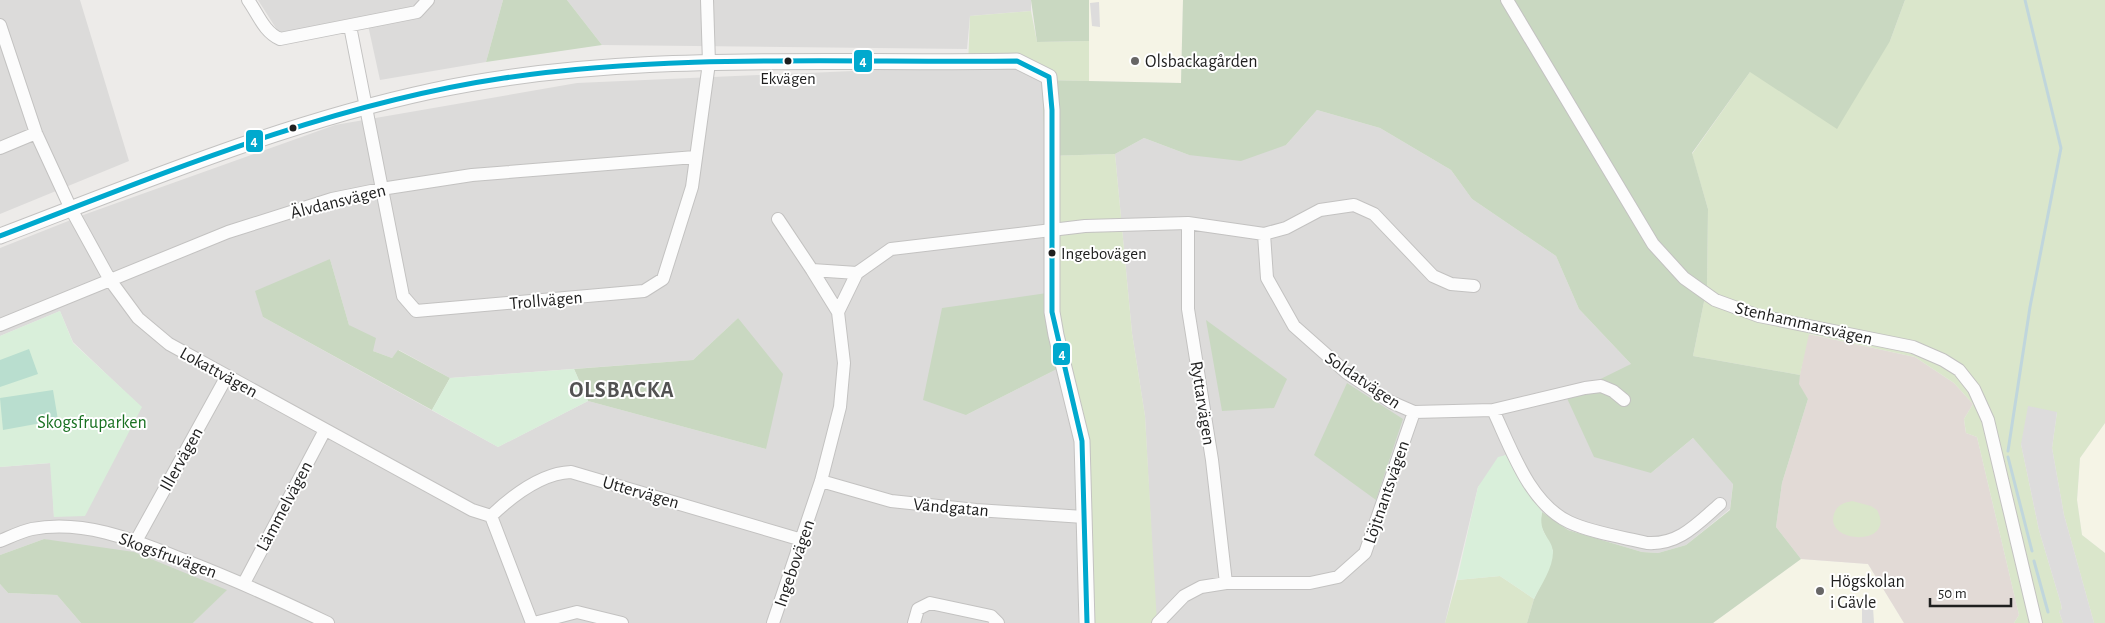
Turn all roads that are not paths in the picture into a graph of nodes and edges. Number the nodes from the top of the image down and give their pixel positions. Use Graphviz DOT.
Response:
graph roads {
  1 [pos="248,0"];
  2 [pos="428,0"];
  3 [pos="707,0"];
  4 [pos="1507,0"];
  5 [pos="0,26"];
  6 [pos="350,26"];
  7 [pos="709,63"];
  8 [pos="364,107"];
  9 [pos="36,133"];
  10 [pos="0,148"];
  11 [pos="695,157"];
  12 [pos="381,189"];
  13 [pos="71,209"];
  14 [pos="778,219"];
  15 [pos="1188,222"];
  16 [pos="1051,231"];
  17 [pos="1264,234"];
  18 [pos="0,236"];
  19 [pos="812,270"];
  20 [pos="857,273"];
  21 [pos="110,280"];
  22 [pos="1474,286"];
  23 [pos="838,312"];
  24 [pos="0,324"];
  25 [pos="227,376"];
  26 [pos="1624,400"];
  27 [pos="1493,410"];
  28 [pos="1414,412"];
  29 [pos="325,430"];
  30 [pos="822,481"];
  31 [pos="1720,504"];
  32 [pos="491,516"];
  33 [pos="1084,517"];
  34 [pos="802,540"];
  35 [pos="0,541"];
  36 [pos="136,541"];
  37 [pos="244,583"];
  38 [pos="1226,583"];
  39 [pos="328,623"];
  40 [pos="533,623"];
  41 [pos="622,623"];
  42 [pos="773,623"];
  43 [pos="914,623"];
  44 [pos="998,623"];
  45 [pos="1087,623"];
  46 [pos="1158,623"];
  47 [pos="2036,623"];
  1 -- 6 [label="street"];
  2 -- 6 [label="street"];
  3 -- 7 [label="street"];
  4 -- 47 [label="street, Stenhammarsvägen"];
  5 -- 9 [label="street, Lokattvägen"];
  6 -- 8 [label="street, Trollvägen"];
  7 -- 8 [label="street"];
  7 -- 11 [label="street, Trollvägen"];
  7 -- 16 [label="street"];
  8 -- 12 [label="street, Trollvägen"];
  8 -- 13 [label="street"];
  9 -- 10 [label="street"];
  9 -- 13 [label="street, Lokattvägen"];
  11 -- 12 [label="street, Älvdansvägen"];
  11 -- 12 [label="street, Trollvägen"];
  12 -- 21 [label="street, Älvdansvägen"];
  13 -- 18 [label="street"];
  13 -- 21 [label="street, Lokattvägen"];
  14 -- 19 [label="street"];
  15 -- 16 [label="street"];
  15 -- 17 [label="street"];
  15 -- 38 [label="street, Ryttarvägen"];
  16 -- 20 [label="street"];
  16 -- 33 [label="street"];
  17 -- 22 [label="street"];
  17 -- 28 [label="street, Soldatvägen"];
  19 -- 20 [label="street"];
  19 -- 23 [label="street"];
  20 -- 23 [label="street"];
  21 -- 24 [label="street, Älvdansvägen"];
  21 -- 25 [label="street, Lokattvägen"];
  23 -- 30 [label="street, Ingebovägen"];
  25 -- 29 [label="street, Lokattvägen"];
  25 -- 36 [label="street, Illervägen"];
  26 -- 27 [label="street, Soldatvägen"];
  27 -- 28 [label="street, Soldatvägen"];
  27 -- 31 [label="street"];
  28 -- 38 [label="street, Löjtnantsvägen"];
  29 -- 32 [label="street, Lokattvägen"];
  29 -- 37 [label="street, Lämmelvägen"];
  30 -- 33 [label="street, Vändgatan"];
  30 -- 34 [label="street, Ingebovägen"];
  32 -- 34 [label="street, Uttervägen"];
  32 -- 40 [label="street"];
  33 -- 45 [label="street"];
  34 -- 42 [label="street, Ingebovägen"];
  35 -- 36 [label="street, Skogsfruvägen"];
  36 -- 37 [label="street, Skogsfruvägen"];
  37 -- 39 [label="street, Skogsfruvägen"];
  38 -- 46 [label="street, Löjtnantsvägen"];
  40 -- 41 [label="street"];
  43 -- 44 [label="street"];
}
